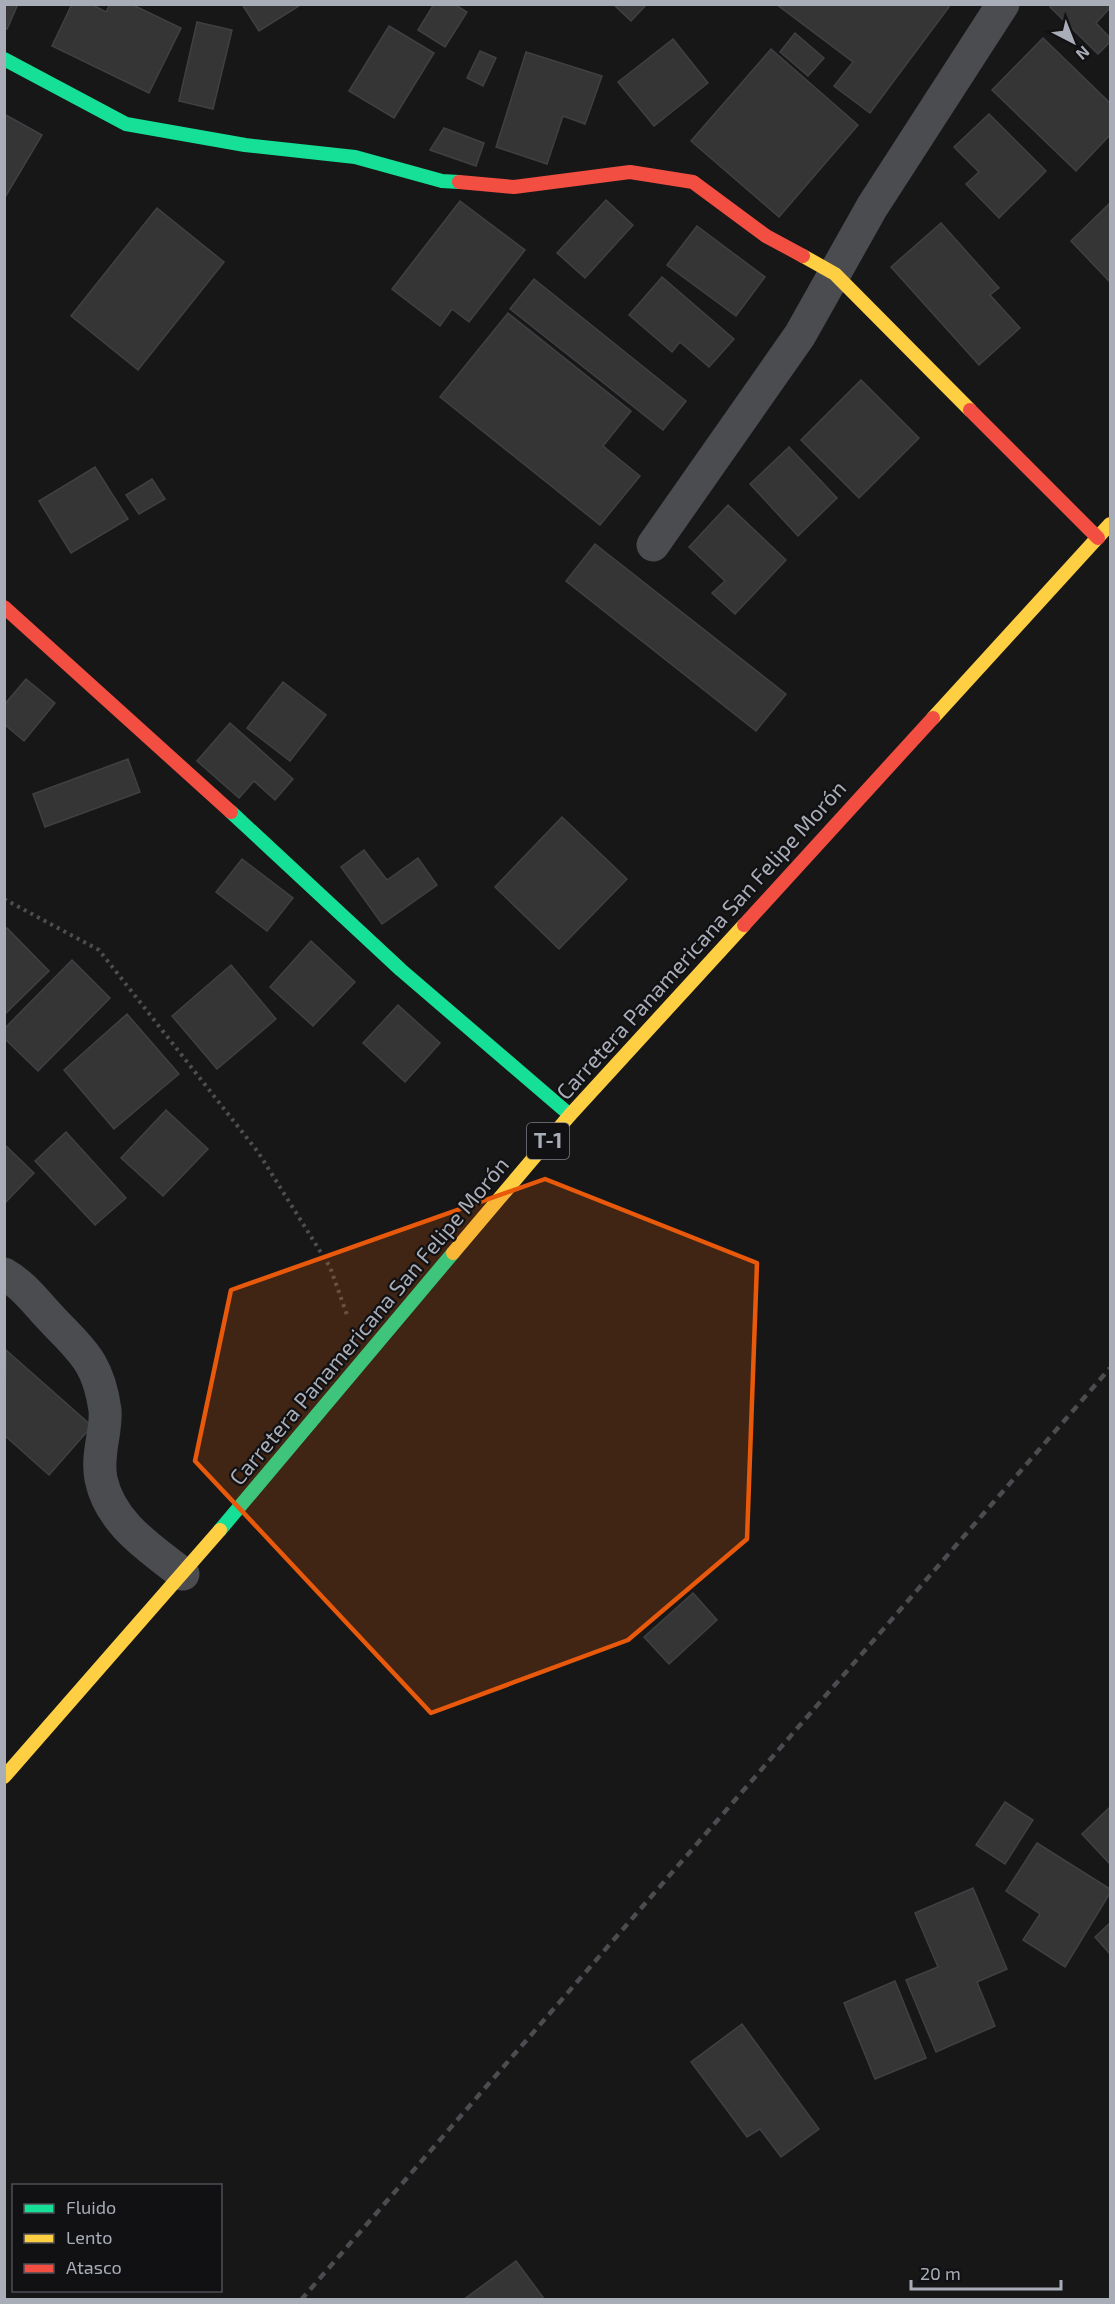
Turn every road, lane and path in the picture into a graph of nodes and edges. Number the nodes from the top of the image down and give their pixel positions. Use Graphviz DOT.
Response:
graph roads {
  1 [pos="1003,4"];
  2 [pos="4,59"];
  3 [pos="836,274"];
  4 [pos="1110,524"];
  5 [pos="1098,538"];
  6 [pos="653,545"];
  7 [pos="4,607"];
  8 [pos="4,899"];
  9 [pos="570,1115"];
  10 [pos="4,1274"];
  11 [pos="363,1360"];
  12 [pos="183,1574"];
  13 [pos="4,1777"];
  1 -- 3 [label="street"];
  2 -- 3 [label="street"];
  3 -- 5 [label="street"];
  3 -- 6 [label="street"];
  4 -- 5 [label="street, Carretera Panamericana San Felipe Morón / T-1"];
  5 -- 9 [label="street, Carretera Panamericana San Felipe Morón / T-1"];
  7 -- 9 [label="street"];
  8 -- 11 [label="path"];
  9 -- 11 [label="street, Carretera Panamericana San Felipe Morón / T-1"];
  10 -- 12 [label="street"];
  11 -- 12 [label="street, Carretera Panamericana San Felipe Morón / T-1"];
  12 -- 13 [label="street, Carretera Panamericana San Felipe Morón / T-1"];
}
